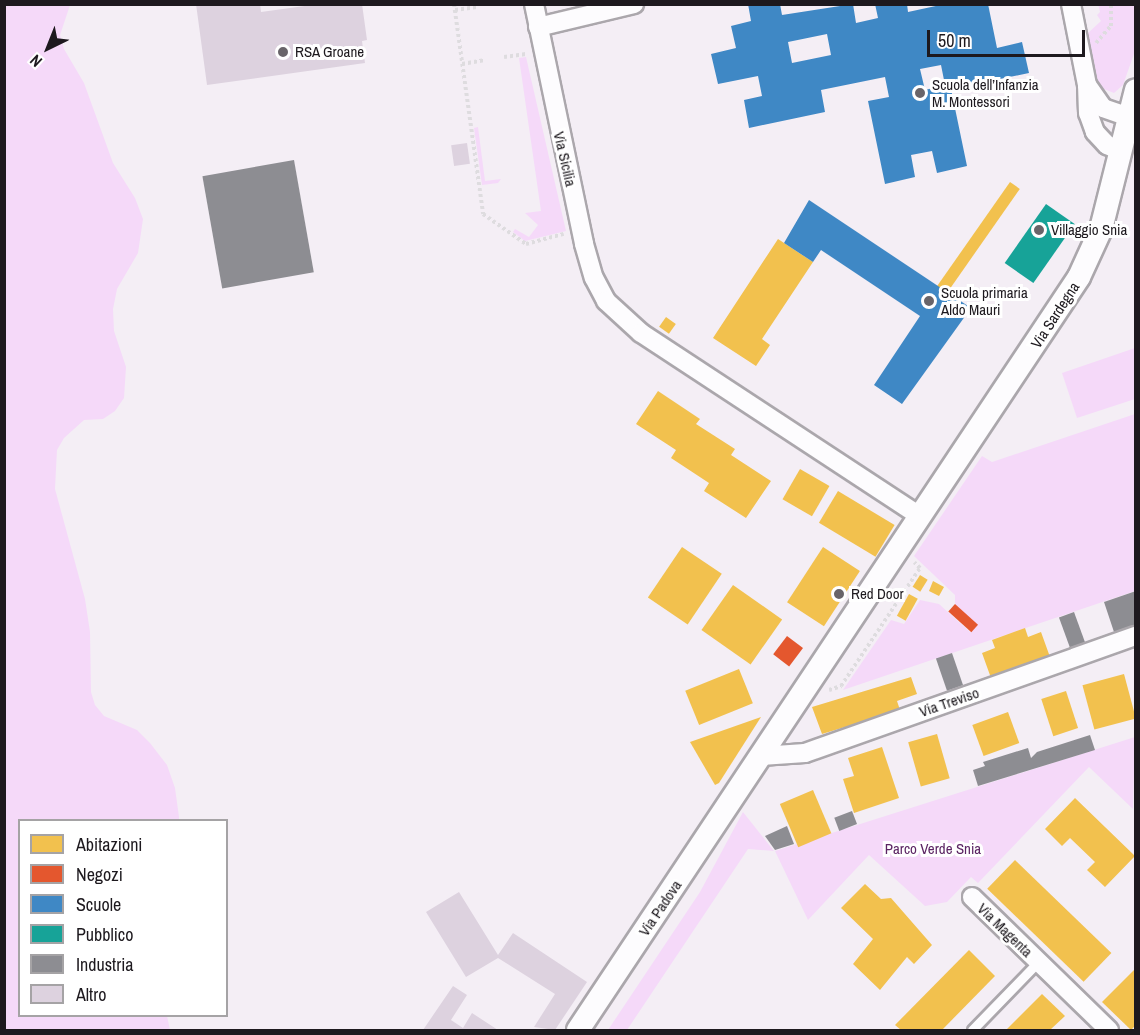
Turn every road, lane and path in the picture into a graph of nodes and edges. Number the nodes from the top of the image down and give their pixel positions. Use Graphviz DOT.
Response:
graph roads {
  1 [pos="534,4"];
  2 [pos="634,4"];
  3 [pos="1071,4"];
  4 [pos="454,7"];
  5 [pos="477,7"];
  6 [pos="538,27"];
  7 [pos="484,60"];
  8 [pos="462,64"];
  9 [pos="1087,85"];
  10 [pos="1136,90"];
  11 [pos="1129,117"];
  12 [pos="1120,151"];
  13 [pos="569,233"];
  14 [pos="920,516"];
  15 [pos="1136,636"];
  16 [pos="760,756"];
  17 [pos="972,897"];
  18 [pos="1038,962"];
  19 [pos="578,1030"];
  20 [pos="972,1030"];
  21 [pos="1109,1030"];
  1 -- 6 [label="street, Via Sicilia"];
  2 -- 6 [label="street"];
  3 -- 9 [label="street"];
  4 -- 5 [label="path"];
  4 -- 8 [label="path"];
  6 -- 14 [label="street, Via Sicilia"];
  7 -- 8 [label="path"];
  8 -- 13 [label="path"];
  9 -- 11 [label="street"];
  9 -- 12 [label="street"];
  10 -- 11 [label="street, Via Sardegna"];
  11 -- 12 [label="street, Via Sardegna"];
  12 -- 14 [label="street, Via Sardegna"];
  14 -- 16 [label="street, Via Sardegna"];
  15 -- 16 [label="street, Via Treviso"];
  16 -- 19 [label="street, Via Padova"];
  17 -- 18 [label="street, Via Magenta"];
  18 -- 20 [label="lane, Via Magenta"];
  18 -- 21 [label="street, Via Magenta"];
}
